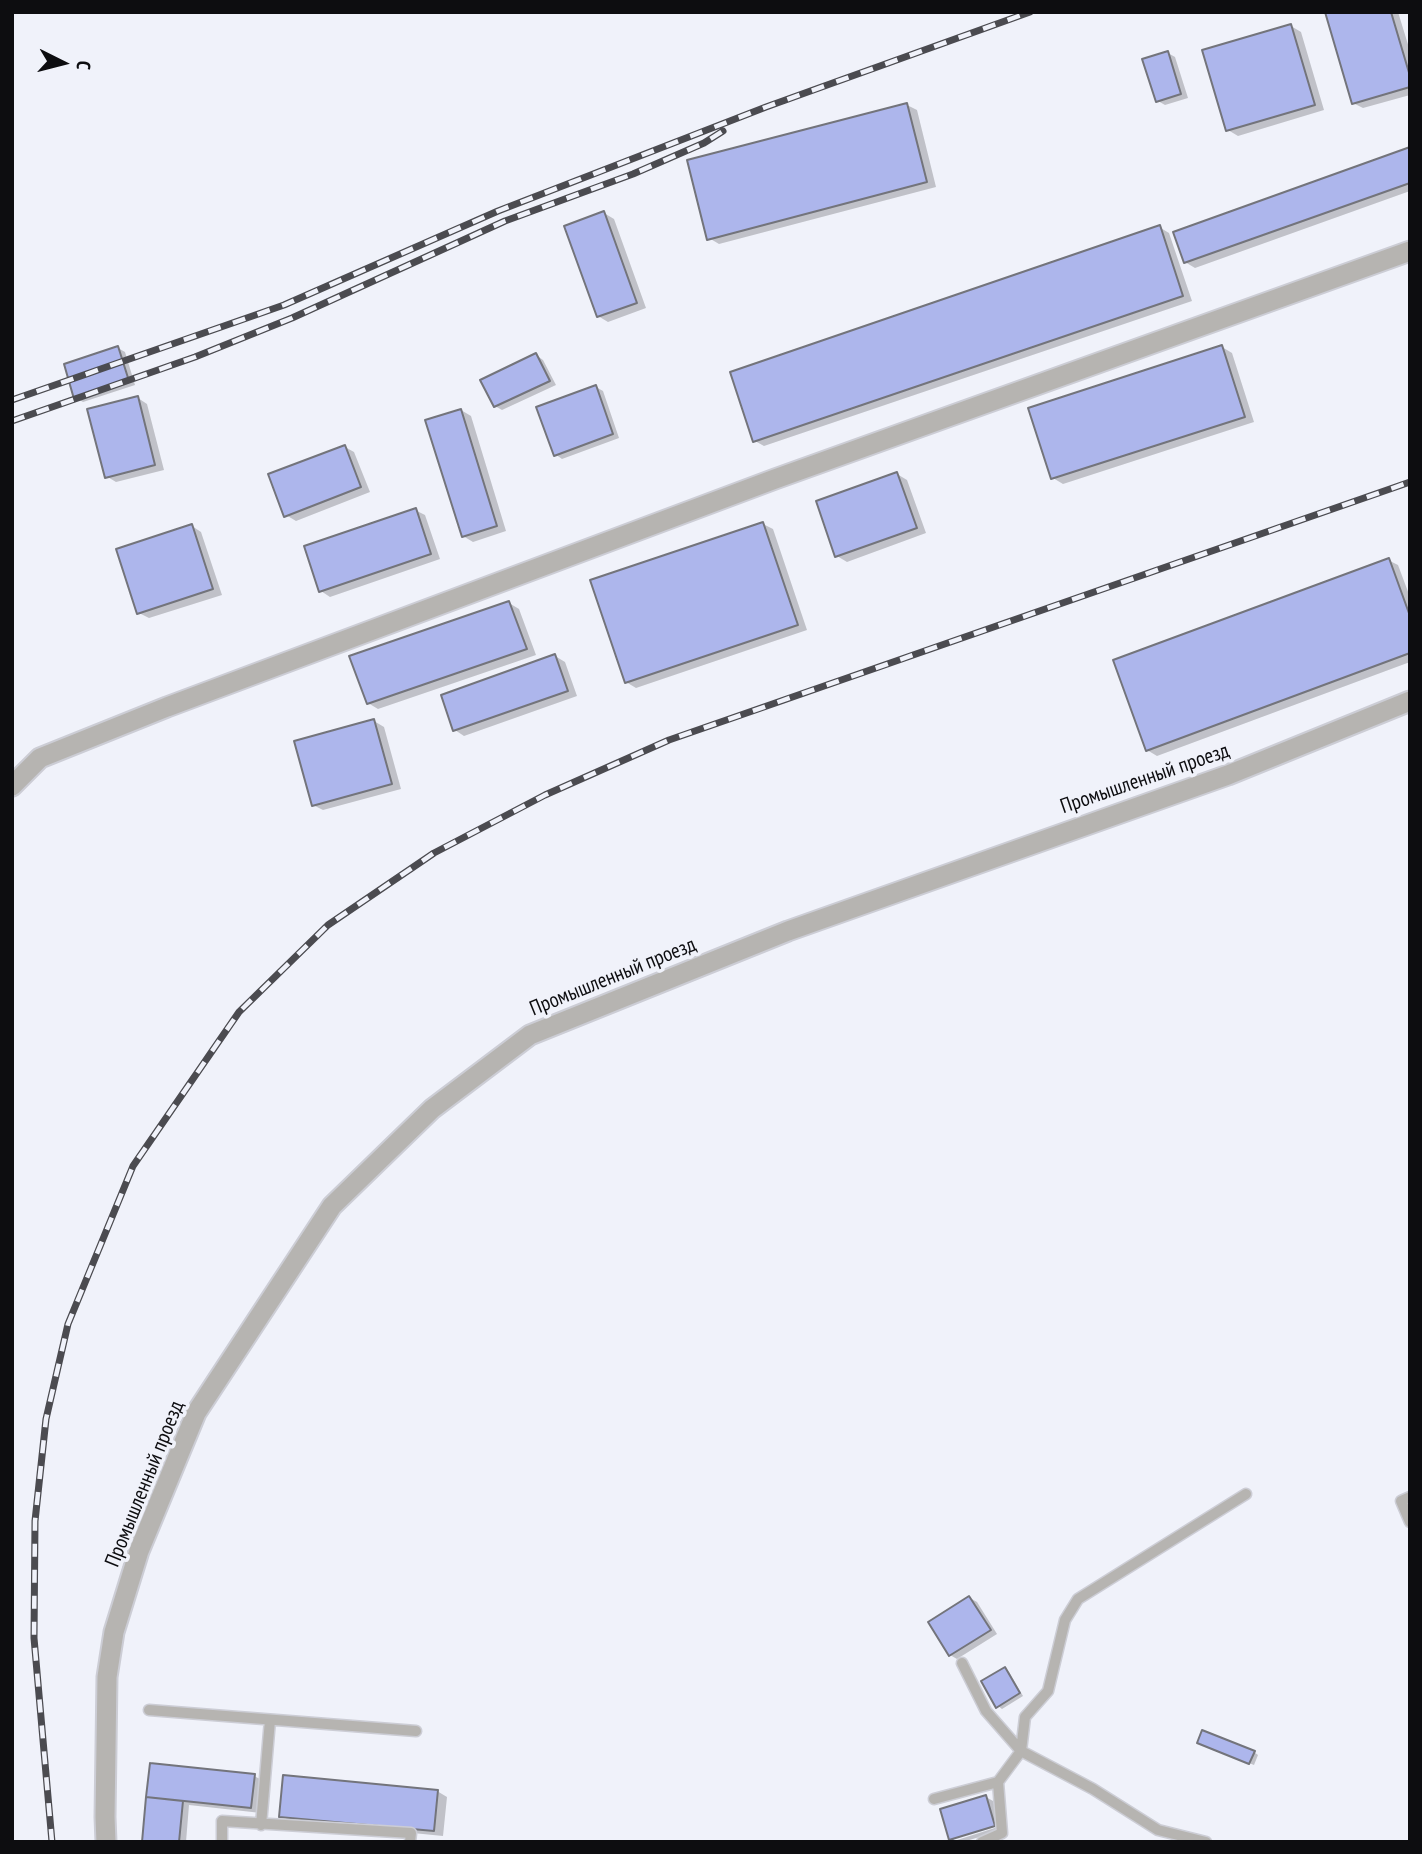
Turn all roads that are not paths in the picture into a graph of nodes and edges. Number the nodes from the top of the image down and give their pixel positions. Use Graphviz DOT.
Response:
graph roads {
  1 [pos="1410,251"];
  2 [pos="1410,701"];
  3 [pos="12,786"];
  4 [pos="1246,1494"];
  5 [pos="1410,1497"];
  6 [pos="1410,1522"];
  7 [pos="962,1663"];
  8 [pos="149,1710"];
  9 [pos="270,1720"];
  10 [pos="416,1731"];
  11 [pos="1021,1751"];
  12 [pos="998,1782"];
  13 [pos="934,1799"];
  14 [pos="261,1825"];
  15 [pos="107,1842"];
  16 [pos="222,1842"];
  17 [pos="410,1842"];
  18 [pos="982,1842"];
  19 [pos="1206,1842"];
  1 -- 3 [label="street"];
  2 -- 15 [label="street, Промышленный проезд"];
  4 -- 11 [label="lane"];
  5 -- 6 [label="lane"];
  7 -- 11 [label="lane"];
  8 -- 9 [label="lane"];
  9 -- 10 [label="lane"];
  9 -- 14 [label="lane"];
  11 -- 12 [label="lane"];
  11 -- 19 [label="lane"];
  12 -- 13 [label="lane"];
  12 -- 18 [label="lane"];
  14 -- 16 [label="lane"];
  14 -- 17 [label="lane"];
}
